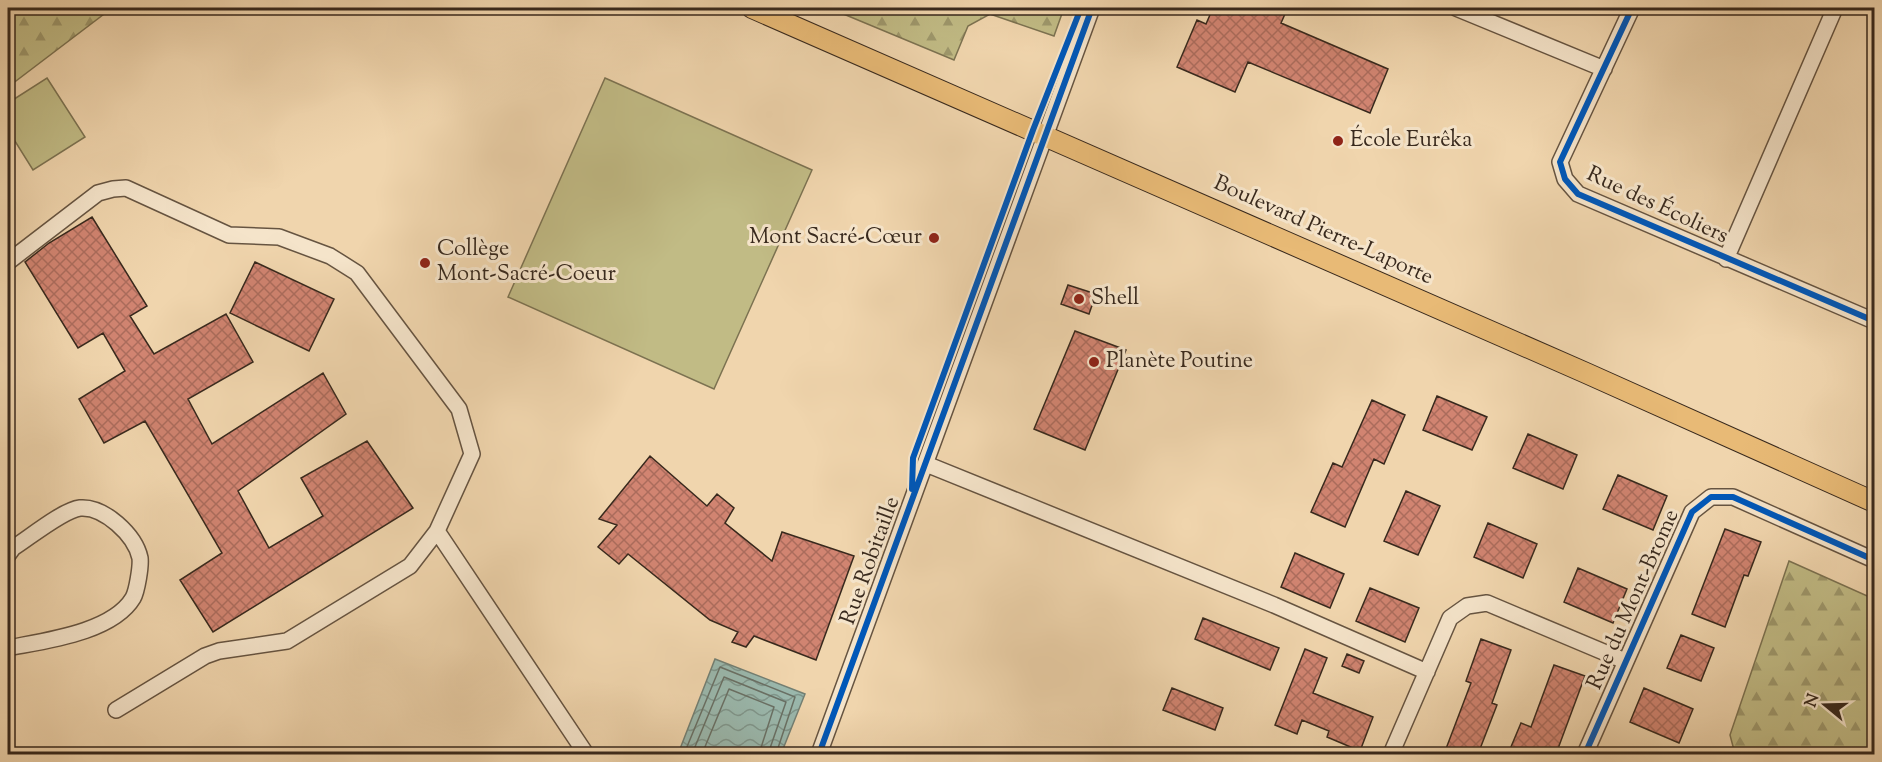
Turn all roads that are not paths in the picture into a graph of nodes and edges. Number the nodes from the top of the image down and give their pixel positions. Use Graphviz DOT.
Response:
graph roads {
  1 [pos="752,8"];
  2 [pos="1092,8"];
  3 [pos="1456,8"];
  4 [pos="1632,8"];
  5 [pos="1835,8"];
  6 [pos="1604,69"];
  7 [pos="1046,136"];
  8 [pos="1726,259"];
  9 [pos="8,262"];
  10 [pos="1875,321"];
  11 [pos="926,464"];
  12 [pos="1875,502"];
  13 [pos="437,531"];
  14 [pos="9,546"];
  15 [pos="1875,560"];
  16 [pos="8,648"];
  17 [pos="1625,661"];
  18 [pos="1426,672"];
  19 [pos="116,710"];
  20 [pos="585,754"];
  21 [pos="819,754"];
  22 [pos="1391,754"];
  23 [pos="1585,754"];
  1 -- 7 [label="main road, Boulevard Pierre-Laporte"];
  2 -- 7 [label="street, Rue Robitaille"];
  3 -- 6 [label="street"];
  4 -- 6 [label="street, Rue des Écoliers"];
  5 -- 8 [label="street"];
  6 -- 8 [label="street, Rue des Écoliers"];
  7 -- 11 [label="street, Rue Robitaille"];
  7 -- 12 [label="main road, Boulevard Pierre-Laporte"];
  8 -- 10 [label="street, Rue des Écoliers"];
  9 -- 13 [label="street"];
  11 -- 18 [label="street"];
  11 -- 21 [label="street, Rue Robitaille"];
  13 -- 19 [label="street"];
  13 -- 20 [label="street"];
  14 -- 16 [label="street"];
  15 -- 17 [label="street, Rue du Mont-Brome"];
  17 -- 18 [label="street"];
  17 -- 23 [label="street, Rue du Mont-Brome"];
  18 -- 22 [label="street"];
}
